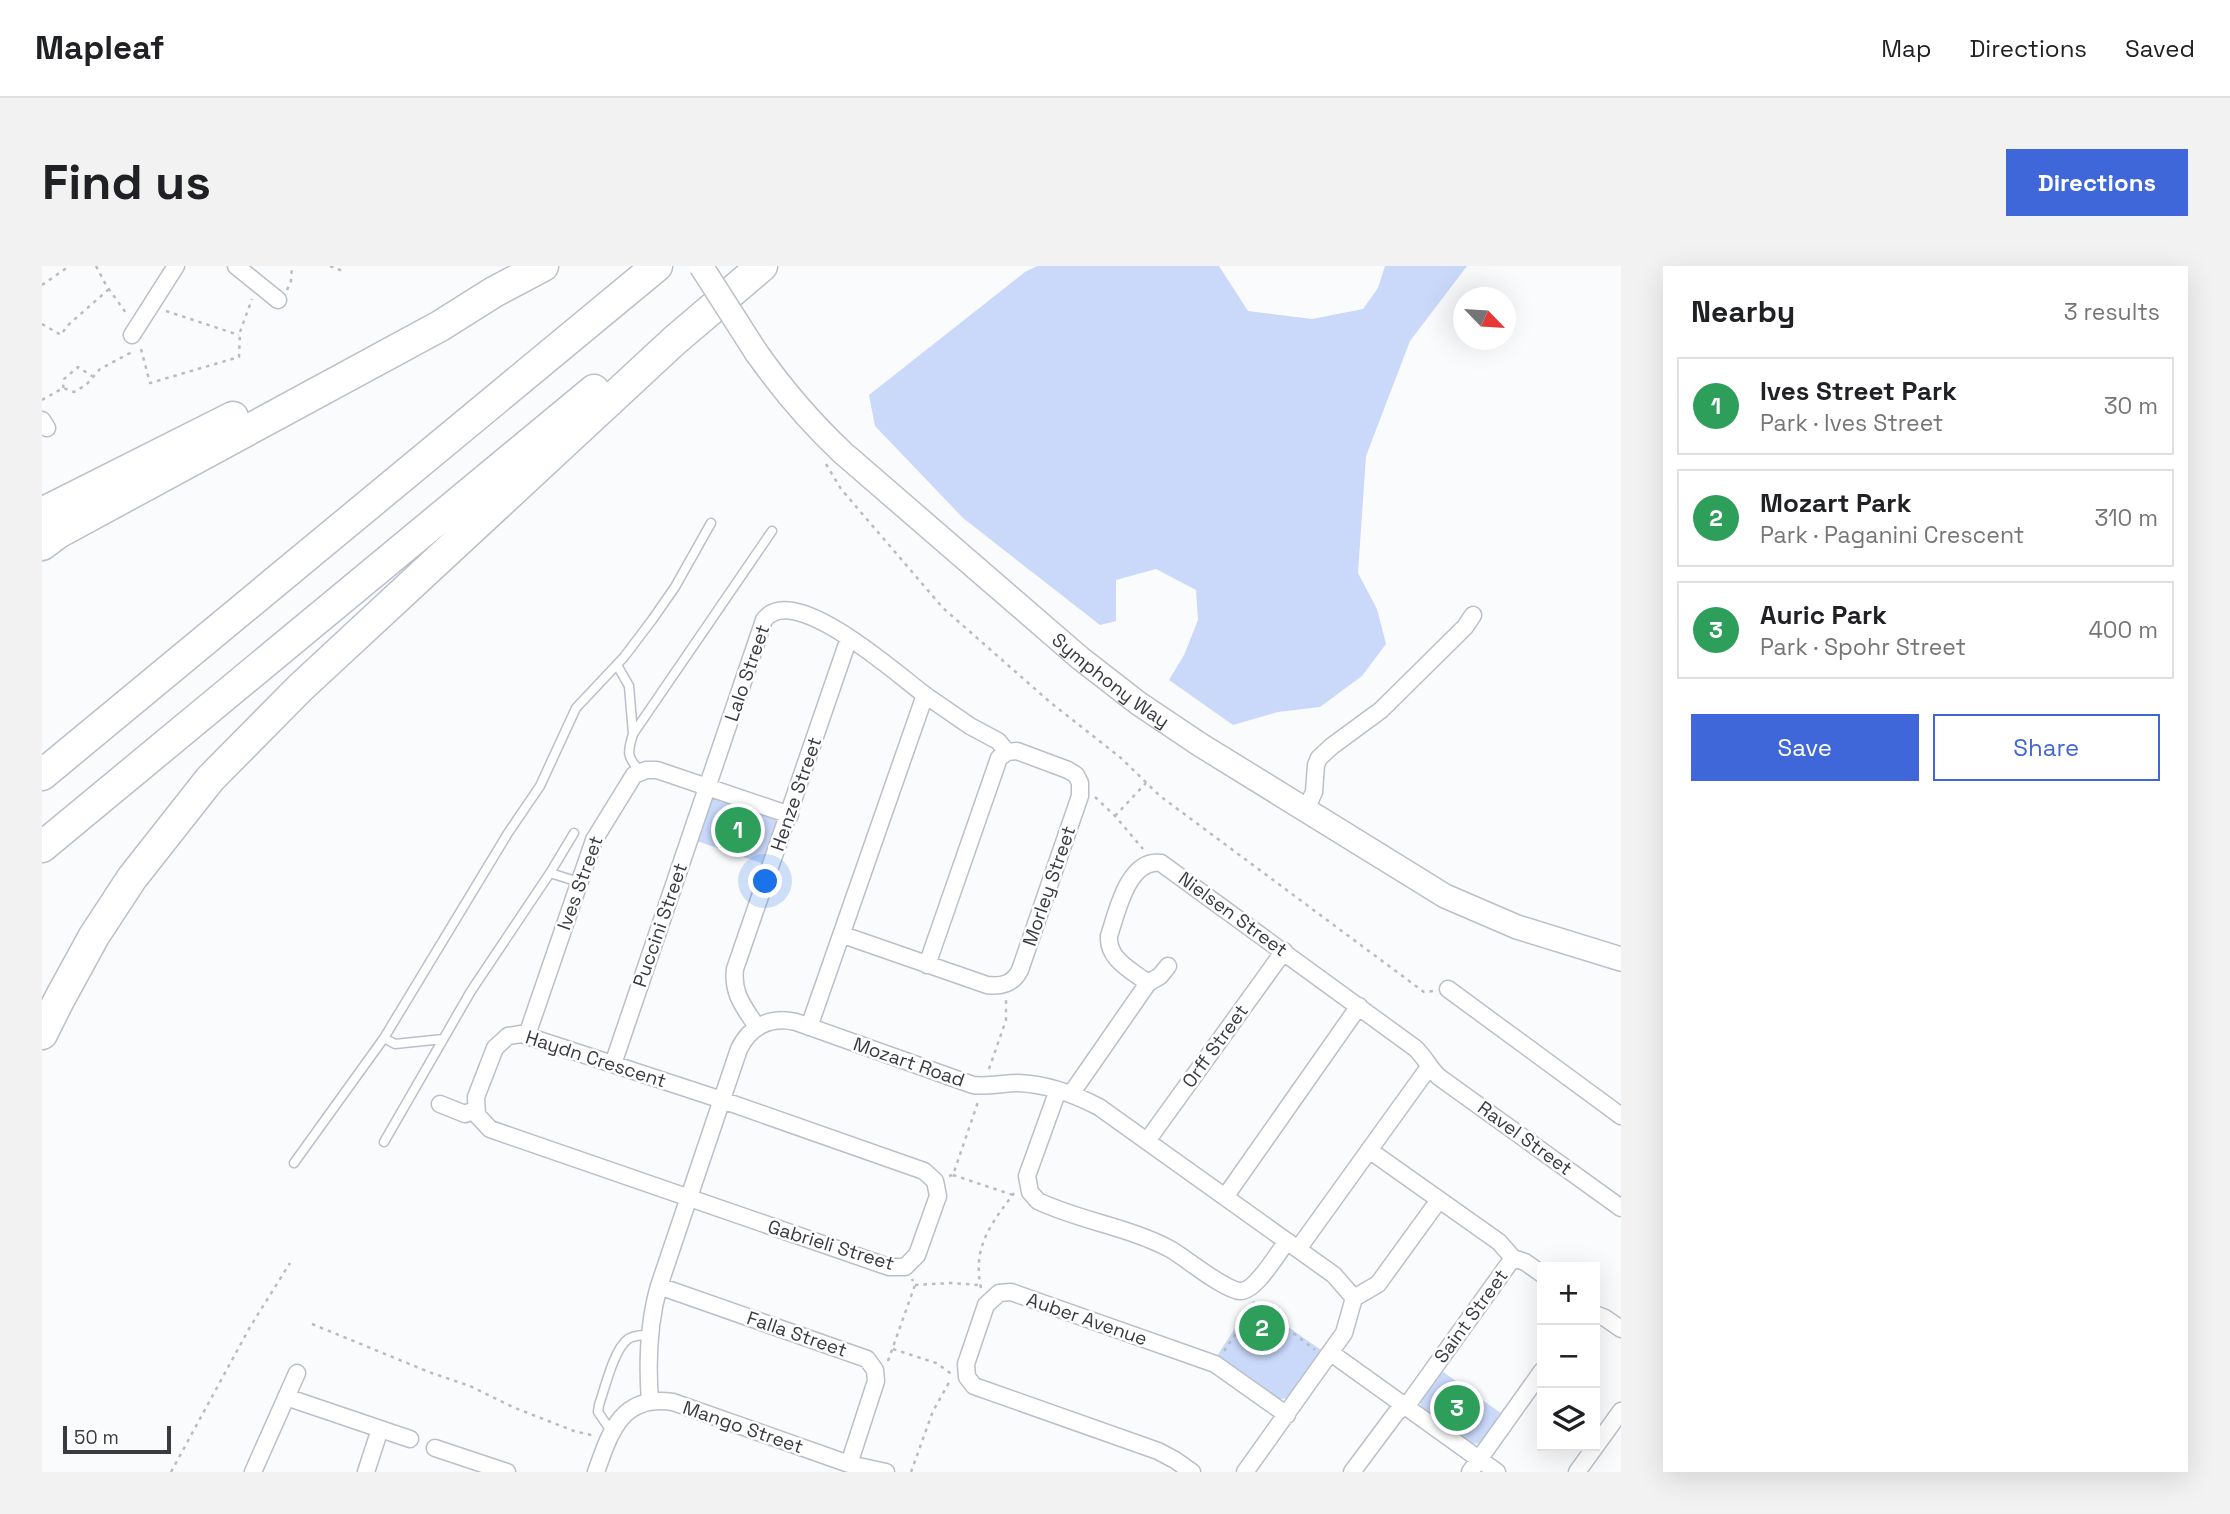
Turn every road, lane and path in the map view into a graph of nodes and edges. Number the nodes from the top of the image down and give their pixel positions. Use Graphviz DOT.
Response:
graph roads {
  1 [pos="68,266"];
  2 [pos="96,266"];
  3 [pos="176,266"];
  4 [pos="236,266"];
  5 [pos="292,266"];
  6 [pos="330,266"];
  7 [pos="344,266"];
  8 [pos="543,266"];
  9 [pos="657,266"];
  10 [pos="701,266"];
  11 [pos="746,266"];
  12 [pos="762,266"];
  13 [pos="42,285"];
  14 [pos="258,285"];
  15 [pos="109,289"];
  16 [pos="494,292"];
  17 [pos="278,300"];
  18 [pos="152,303"];
  19 [pos="42,324"];
  20 [pos="135,334"];
  21 [pos="239,335"];
  22 [pos="92,376"];
  23 [pos="63,388"];
  24 [pos="42,400"];
  25 [pos="821,457"];
  26 [pos="42,513"];
  27 [pos="711,523"];
  28 [pos="772,531"];
  29 [pos="42,545"];
  30 [pos="1473,615"];
  31 [pos="849,638"];
  32 [pos="617,665"];
  33 [pos="925,695"];
  34 [pos="633,734"];
  35 [pos="1007,752"];
  36 [pos="640,771"];
  37 [pos="42,775"];
  38 [pos="1080,783"];
  39 [pos="1146,783"];
  40 [pos="707,787"];
  41 [pos="1305,811"];
  42 [pos="790,815"];
  43 [pos="1115,816"];
  44 [pos="574,833"];
  45 [pos="42,847"];
  46 [pos="1153,862"];
  47 [pos="550,873"];
  48 [pos="579,882"];
  49 [pos="843,936"];
  50 [pos="1284,951"];
  51 [pos="1621,959"];
  52 [pos="927,965"];
  53 [pos="1168,966"];
  54 [pos="1148,983"];
  55 [pos="1448,989"];
  56 [pos="1359,1006"];
  57 [pos="757,1027"];
  58 [pos="809,1027"];
  59 [pos="42,1034"];
  60 [pos="527,1035"];
  61 [pos="384,1038"];
  62 [pos="443,1039"];
  63 [pos="612,1064"];
  64 [pos="1429,1068"];
  65 [pos="1065,1092"];
  66 [pos="722,1100"];
  67 [pos="440,1104"];
  68 [pos="475,1109"];
  69 [pos="1621,1116"];
  70 [pos="1147,1141"];
  71 [pos="384,1142"];
  72 [pos="1369,1150"];
  73 [pos="294,1163"];
  74 [pos="953,1175"];
  75 [pos="1027,1176"];
  76 [pos="1013,1195"];
  77 [pos="1225,1197"];
  78 [pos="689,1198"];
  79 [pos="1440,1200"];
  80 [pos="1621,1208"];
  81 [pos="1292,1245"];
  82 [pos="1513,1258"];
  83 [pos="290,1263"];
  84 [pos="905,1267"];
  85 [pos="1537,1271"];
  86 [pos="915,1285"];
  87 [pos="980,1285"];
  88 [pos="659,1286"];
  89 [pos="1240,1291"];
  90 [pos="1354,1298"];
  91 [pos="1256,1304"];
  92 [pos="986,1305"];
  93 [pos="1600,1316"];
  94 [pos="312,1324"];
  95 [pos="1621,1329"];
  96 [pos="650,1335"];
  97 [pos="893,1349"];
  98 [pos="1329,1356"];
  99 [pos="966,1364"];
  100 [pos="1215,1364"];
  101 [pos="875,1370"];
  102 [pos="297,1373"];
  103 [pos="953,1375"];
  104 [pos="1537,1378"];
  105 [pos="286,1397"];
  106 [pos="650,1402"];
  107 [pos="1404,1406"];
  108 [pos="1621,1411"];
  109 [pos="1287,1415"];
  110 [pos="380,1429"];
  111 [pos="609,1435"];
  112 [pos="410,1439"];
  113 [pos="435,1447"];
  114 [pos="849,1464"];
  115 [pos="1475,1466"];
  116 [pos="482,1468"];
  117 [pos="171,1472"];
  118 [pos="253,1472"];
  119 [pos="366,1472"];
  120 [pos="507,1472"];
  121 [pos="596,1472"];
  122 [pos="886,1472"];
  123 [pos="911,1472"];
  124 [pos="1192,1472"];
  125 [pos="1245,1472"];
  126 [pos="1352,1472"];
  127 [pos="1497,1472"];
  128 [pos="1577,1472"];
  1 -- 13 [label="path"];
  2 -- 15 [label="path"];
  3 -- 18 [label="street"];
  4 -- 14 [label="street"];
  5 -- 17 [label="path"];
  6 -- 7 [label="path"];
  8 -- 16 [label="highway"];
  9 -- 37 [label="highway"];
  10 -- 41 [label="main road, Symphony Way, bridge"];
  11 -- 45 [label="highway"];
  12 -- 59 [label="highway"];
  14 -- 17 [label="street"];
  14 -- 21 [label="path"];
  15 -- 19 [label="path"];
  15 -- 20 [label="path"];
  16 -- 26 [label="highway"];
  16 -- 29 [label="highway"];
  18 -- 20 [label="street"];
  18 -- 21 [label="path"];
  20 -- 21 [label="path"];
  20 -- 22 [label="path"];
  22 -- 23 [label="path"];
  22 -- 23 [label="path"];
  23 -- 24 [label="path"];
  25 -- 39 [label="path"];
  27 -- 32 [label="lane"];
  28 -- 34 [label="lane"];
  30 -- 41 [label="street"];
  31 -- 33 [label="street, Lalo Street"];
  31 -- 40 [label="street, Lalo Street"];
  31 -- 42 [label="street, Henze Street"];
  32 -- 34 [label="lane"];
  32 -- 61 [label="lane"];
  33 -- 35 [label="street, Lalo Street"];
  33 -- 49 [label="street"];
  34 -- 36 [label="lane"];
  35 -- 38 [label="street"];
  35 -- 52 [label="street"];
  36 -- 40 [label="street"];
  36 -- 48 [label="street, Ives Street"];
  38 -- 43 [label="path"];
  38 -- 52 [label="street, Morley Street"];
  39 -- 43 [label="path"];
  39 -- 55 [label="path"];
  40 -- 42 [label="street"];
  40 -- 63 [label="street, Puccini Street"];
  41 -- 51 [label="main road, Symphony Way"];
  42 -- 57 [label="street, Henze Street"];
  43 -- 46 [label="path"];
  44 -- 47 [label="lane"];
  46 -- 50 [label="street, Nielsen Street"];
  46 -- 54 [label="street"];
  47 -- 48 [label="lane"];
  47 -- 62 [label="lane"];
  48 -- 60 [label="street, Ives Street"];
  49 -- 52 [label="street, Morley Street"];
  49 -- 58 [label="street"];
  50 -- 56 [label="street, Nielsen Street"];
  50 -- 70 [label="street, Orff Street"];
  53 -- 54 [label="street"];
  54 -- 65 [label="street"];
  55 -- 69 [label="street"];
  56 -- 64 [label="street, Ravel Street"];
  56 -- 77 [label="street"];
  57 -- 58 [label="street, Mozart Road"];
  57 -- 66 [label="street"];
  58 -- 65 [label="street, Mozart Road"];
  60 -- 63 [label="street, Haydn Crescent"];
  60 -- 68 [label="street, Haydn Crescent"];
  61 -- 62 [label="lane"];
  61 -- 73 [label="lane"];
  62 -- 71 [label="lane"];
  63 -- 66 [label="street, Haydn Crescent"];
  64 -- 72 [label="street"];
  64 -- 80 [label="street, Ravel Street"];
  65 -- 70 [label="street, Mozart Road"];
  65 -- 75 [label="street"];
  66 -- 78 [label="street"];
  66 -- 84 [label="street, Gabrieli Street"];
  67 -- 68 [label="street"];
  68 -- 78 [label="street"];
  70 -- 77 [label="street, Mozart Road"];
  72 -- 79 [label="street, Saint Street"];
  72 -- 81 [label="street"];
  74 -- 76 [label="path"];
  75 -- 76 [label="path"];
  75 -- 89 [label="street"];
  76 -- 87 [label="path"];
  77 -- 81 [label="street, Mozart Road"];
  78 -- 84 [label="street, Gabrieli Street"];
  78 -- 88 [label="street"];
  79 -- 82 [label="street, Saint Street"];
  79 -- 90 [label="street"];
  81 -- 89 [label="street"];
  81 -- 90 [label="street, Mozart Road"];
  82 -- 85 [label="street, Saint Street"];
  82 -- 107 [label="street, Saint Street"];
  83 -- 117 [label="path"];
  84 -- 86 [label="path"];
  86 -- 87 [label="path"];
  86 -- 97 [label="path"];
  87 -- 92 [label="path"];
  88 -- 96 [label="street"];
  88 -- 101 [label="street, Falla Street"];
  89 -- 91 [label="path"];
  90 -- 98 [label="street"];
  91 -- 98 [label="path"];
  91 -- 100 [label="path"];
  92 -- 99 [label="street"];
  92 -- 100 [label="street, Auber Avenue"];
  93 -- 95 [label="street"];
  94 -- 111 [label="path"];
  96 -- 106 [label="street"];
  96 -- 111 [label="lane"];
  97 -- 101 [label="path"];
  97 -- 103 [label="path"];
  98 -- 107 [label="street"];
  98 -- 109 [label="street"];
  99 -- 103 [label="path"];
  99 -- 124 [label="street"];
  100 -- 109 [label="street, Auber Avenue"];
  101 -- 114 [label="street"];
  102 -- 105 [label="street"];
  103 -- 123 [label="path"];
  104 -- 115 [label="street"];
  105 -- 110 [label="street"];
  105 -- 118 [label="street"];
  106 -- 111 [label="street"];
  106 -- 114 [label="street, Mango Street"];
  107 -- 115 [label="street"];
  107 -- 126 [label="street, Saint Street"];
  108 -- 128 [label="street"];
  109 -- 125 [label="street"];
  110 -- 112 [label="street"];
  110 -- 119 [label="street"];
  111 -- 121 [label="street"];
  113 -- 116 [label="street"];
  114 -- 122 [label="street, Mango Street"];
  115 -- 127 [label="street"];
  116 -- 120 [label="street"];
}
